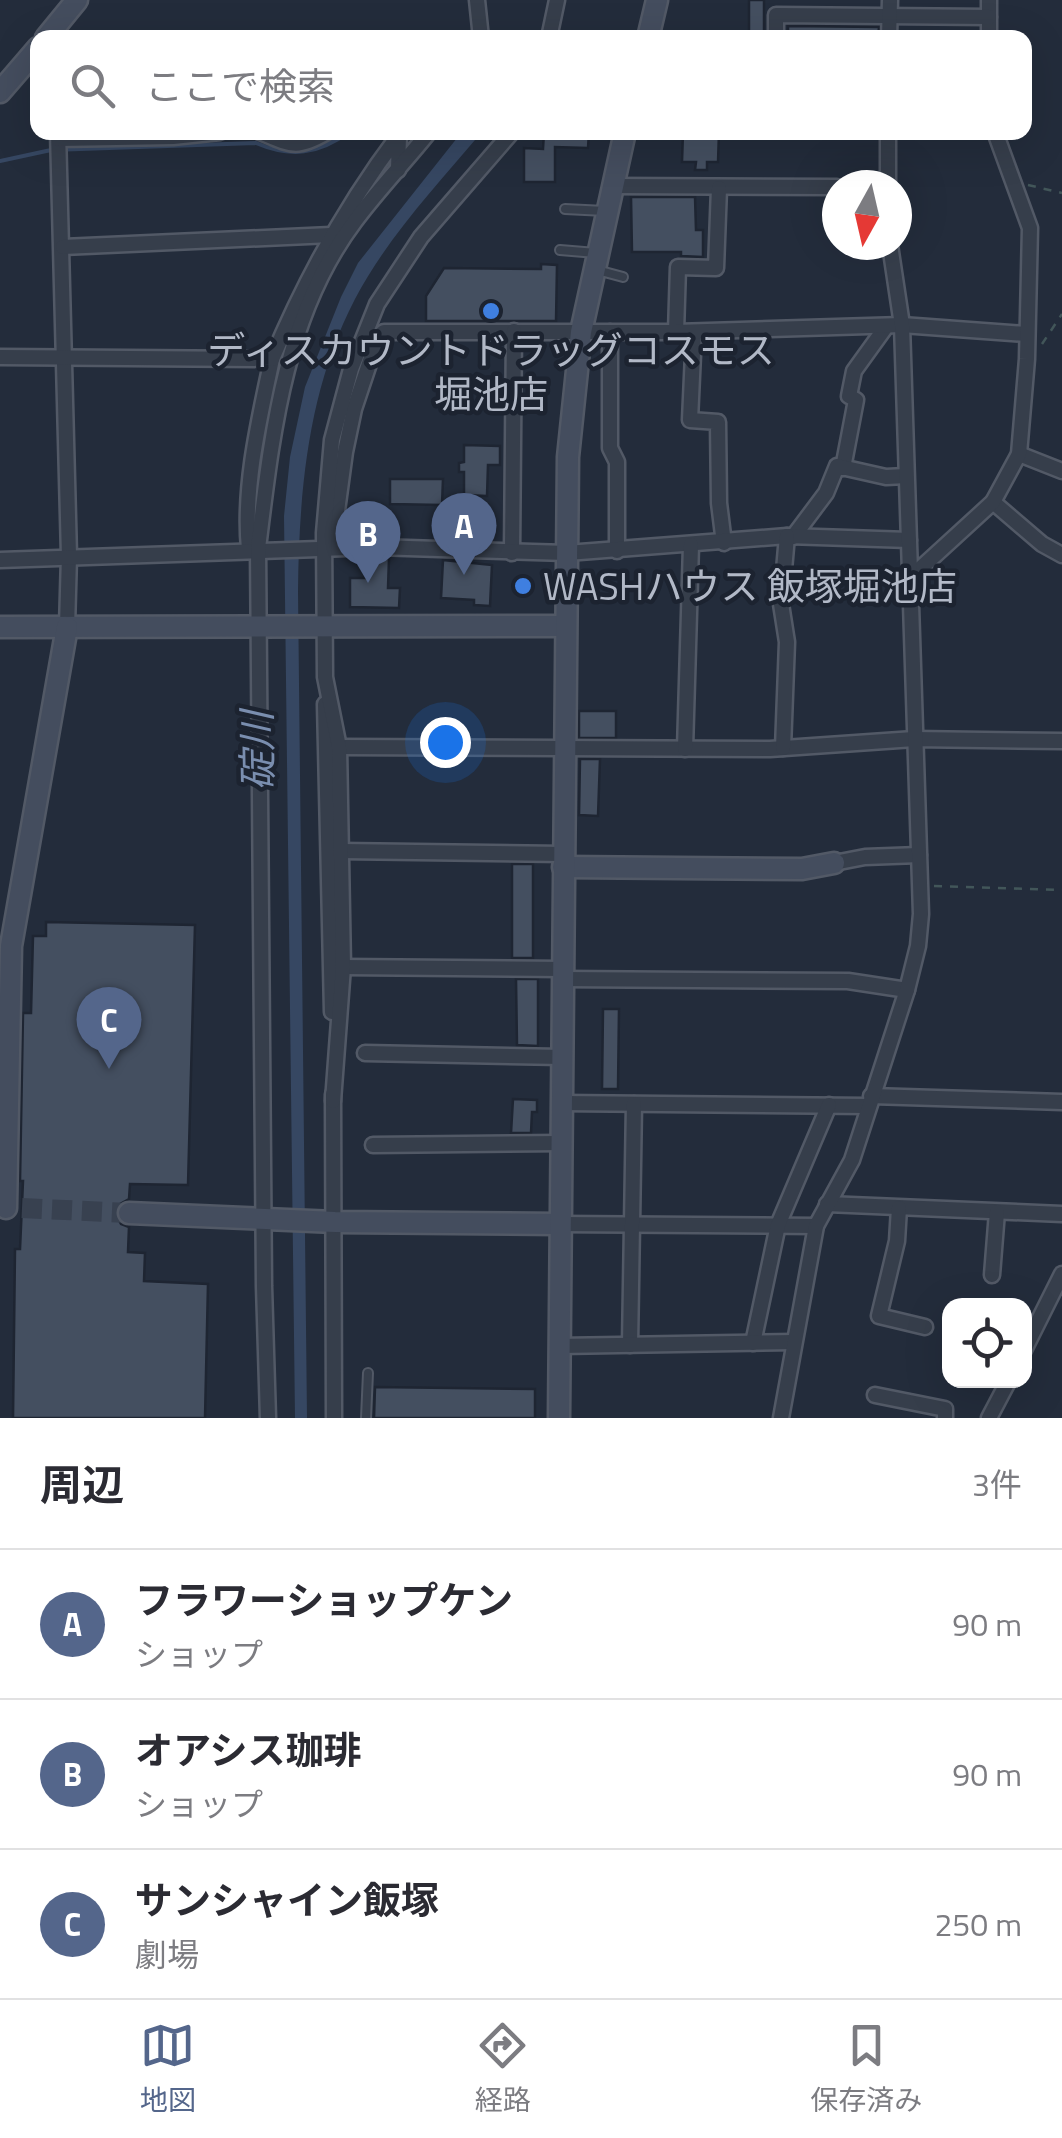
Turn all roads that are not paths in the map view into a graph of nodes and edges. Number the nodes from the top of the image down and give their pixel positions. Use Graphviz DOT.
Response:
graph roads {
  1 [pos="477,0"];
  2 [pos="557,0"];
  3 [pos="658,0"];
  4 [pos="989,0"];
  5 [pos="70,4"];
  6 [pos="890,7"];
  7 [pos="989,17"];
  8 [pos="53,30"];
  9 [pos="480,30"];
  10 [pos="551,30"];
  11 [pos="650,30"];
  12 [pos="776,30"];
  13 [pos="990,30"];
  14 [pos="30,57"];
  15 [pos="0,92"];
  16 [pos="116,140"];
  17 [pos="275,140"];
  18 [pos="310,140"];
  19 [pos="396,140"];
  20 [pos="400,140"];
  21 [pos="422,140"];
  22 [pos="505,140"];
  23 [pos="623,140"];
  24 [pos="888,140"];
  25 [pos="998,140"];
  26 [pos="59,142"];
  27 [pos="398,170"];
  28 [pos="888,170"];
  29 [pos="612,186"];
  30 [pos="822,186"];
  31 [pos="719,188"];
  32 [pos="565,209"];
  33 [pos="606,211"];
  34 [pos="330,235"];
  35 [pos="63,246"];
  36 [pos="560,250"];
  37 [pos="892,260"];
  38 [pos="594,261"];
  39 [pos="622,277"];
  40 [pos="902,325"];
  41 [pos="885,328"];
  42 [pos="514,331"];
  43 [pos="581,332"];
  44 [pos="610,332"];
  45 [pos="676,332"];
  46 [pos="694,332"];
  47 [pos="1026,334"];
  48 [pos="0,357"];
  49 [pos="64,357"];
  50 [pos="272,360"];
  51 [pos="1019,454"];
  52 [pos="843,468"];
  53 [pos="1062,471"];
  54 [pos="906,476"];
  55 [pos="992,502"];
  56 [pos="790,536"];
  57 [pos="908,540"];
  58 [pos="724,543"];
  59 [pos="691,545"];
  60 [pos="257,548"];
  61 [pos="326,548"];
  62 [pos="617,550"];
  63 [pos="512,553"];
  64 [pos="567,553"];
  65 [pos="1062,555"];
  66 [pos="69,556"];
  67 [pos="0,560"];
  68 [pos="910,578"];
  69 [pos="565,626"];
  70 [pos="67,627"];
  71 [pos="262,627"];
  72 [pos="323,627"];
  73 [pos="0,628"];
  74 [pos="324,677"];
  75 [pos="914,740"];
  76 [pos="1062,740"];
  77 [pos="339,747"];
  78 [pos="783,748"];
  79 [pos="685,749"];
  80 [pos="564,750"];
  81 [pos="341,851"];
  82 [pos="919,855"];
  83 [pos="563,860"];
  84 [pos="834,863"];
  85 [pos="343,967"];
  86 [pos="562,974"];
  87 [pos="907,990"];
  88 [pos="365,1053"];
  89 [pos="562,1057"];
  90 [pos="334,1101"];
  91 [pos="870,1101"];
  92 [pos="1062,1102"];
  93 [pos="561,1103"];
  94 [pos="634,1104"];
  95 [pos="830,1105"];
  96 [pos="561,1143"];
  97 [pos="373,1146"];
  98 [pos="827,1204"];
  99 [pos="9,1208"];
  100 [pos="899,1208"];
  101 [pos="998,1212"];
  102 [pos="129,1213"];
  103 [pos="1062,1214"];
  104 [pos="268,1219"];
  105 [pos="334,1222"];
  106 [pos="559,1224"];
  107 [pos="630,1224"];
  108 [pos="778,1225"];
  109 [pos="816,1226"];
  110 [pos="992,1274"];
  111 [pos="1062,1274"];
  112 [pos="925,1327"];
  113 [pos="1032,1334"];
  114 [pos="794,1342"];
  115 [pos="753,1343"];
  116 [pos="630,1345"];
  117 [pos="560,1346"];
  118 [pos="368,1373"];
  119 [pos="1005,1388"];
  120 [pos="875,1395"];
  121 [pos="268,1418"];
  122 [pos="334,1418"];
  123 [pos="366,1418"];
  124 [pos="559,1418"];
  125 [pos="781,1418"];
  126 [pos="945,1418"];
  127 [pos="990,1418"];
  1 -- 9 [label="street"];
  2 -- 10 [label="street"];
  3 -- 11 [label="street"];
  4 -- 7 [label="street"];
  5 -- 8 [label="street"];
  6 -- 7 [label="street"];
  6 -- 12 [label="street"];
  7 -- 13 [label="street"];
  14 -- 15 [label="street"];
  16 -- 26 [label="street"];
  17 -- 18 [label="street"];
  19 -- 34 [label="street"];
  20 -- 27 [label="street"];
  21 -- 27 [label="street"];
  22 -- 61 [label="street"];
  23 -- 29 [label="street"];
  24 -- 28 [label="street"];
  25 -- 47 [label="street"];
  26 -- 35 [label="street"];
  27 -- 60 [label="street"];
  29 -- 31 [label="street"];
  29 -- 33 [label="street"];
  30 -- 31 [label="street"];
  31 -- 45 [label="street"];
  32 -- 33 [label="lane"];
  33 -- 38 [label="street"];
  34 -- 35 [label="street"];
  34 -- 50 [label="street"];
  35 -- 49 [label="street"];
  36 -- 38 [label="lane"];
  37 -- 40 [label="street"];
  38 -- 39 [label="lane"];
  38 -- 43 [label="street"];
  40 -- 41 [label="street"];
  40 -- 47 [label="street"];
  40 -- 54 [label="street"];
  41 -- 46 [label="street"];
  41 -- 52 [label="street"];
  42 -- 43 [label="street"];
  42 -- 61 [label="street"];
  42 -- 63 [label="street"];
  43 -- 44 [label="street"];
  43 -- 64 [label="street"];
  44 -- 45 [label="street"];
  44 -- 62 [label="street"];
  45 -- 46 [label="street"];
  46 -- 58 [label="street"];
  47 -- 51 [label="street"];
  48 -- 49 [label="street"];
  49 -- 50 [label="street"];
  49 -- 66 [label="street"];
  50 -- 60 [label="street"];
  51 -- 53 [label="street"];
  51 -- 55 [label="street"];
  52 -- 54 [label="street"];
  52 -- 56 [label="street"];
  54 -- 57 [label="street"];
  55 -- 65 [label="street"];
  55 -- 68 [label="street"];
  56 -- 57 [label="street"];
  56 -- 58 [label="street"];
  56 -- 78 [label="street"];
  57 -- 68 [label="street"];
  58 -- 59 [label="street"];
  59 -- 62 [label="street"];
  59 -- 79 [label="street"];
  60 -- 61 [label="street"];
  60 -- 66 [label="street"];
  60 -- 71 [label="street"];
  61 -- 63 [label="street"];
  61 -- 72 [label="street"];
  62 -- 64 [label="street"];
  63 -- 64 [label="street"];
  64 -- 69 [label="street"];
  66 -- 67 [label="street"];
  66 -- 70 [label="street"];
  68 -- 75 [label="street"];
  69 -- 72 [label="street"];
  69 -- 80 [label="street"];
  70 -- 71 [label="street"];
  70 -- 73 [label="street"];
  70 -- 99 [label="street"];
  71 -- 72 [label="street"];
  71 -- 104 [label="street"];
  72 -- 74 [label="street"];
  74 -- 77 [label="street"];
  74 -- 90 [label="street"];
  75 -- 76 [label="street"];
  75 -- 78 [label="street"];
  75 -- 82 [label="street"];
  77 -- 80 [label="street"];
  77 -- 81 [label="street"];
  78 -- 79 [label="street"];
  79 -- 80 [label="street"];
  80 -- 83 [label="street"];
  81 -- 83 [label="street"];
  81 -- 85 [label="street"];
  82 -- 84 [label="street"];
  82 -- 87 [label="street"];
  83 -- 84 [label="street"];
  83 -- 86 [label="street"];
  85 -- 86 [label="street"];
  85 -- 90 [label="street"];
  86 -- 87 [label="street"];
  86 -- 89 [label="street"];
  87 -- 91 [label="street"];
  88 -- 89 [label="street"];
  89 -- 93 [label="street"];
  90 -- 105 [label="street"];
  91 -- 92 [label="street"];
  91 -- 95 [label="street"];
  91 -- 98 [label="street"];
  93 -- 94 [label="street"];
  93 -- 96 [label="street"];
  94 -- 95 [label="street"];
  94 -- 107 [label="street"];
  95 -- 108 [label="street"];
  96 -- 97 [label="street"];
  96 -- 106 [label="street"];
  98 -- 100 [label="street"];
  98 -- 109 [label="street"];
  100 -- 101 [label="street"];
  100 -- 112 [label="street"];
  101 -- 103 [label="street"];
  101 -- 110 [label="street"];
  102 -- 104 [label="street"];
  104 -- 105 [label="street"];
  104 -- 121 [label="street"];
  105 -- 106 [label="street"];
  105 -- 122 [label="street"];
  106 -- 107 [label="street"];
  106 -- 117 [label="street"];
  107 -- 108 [label="street"];
  107 -- 116 [label="street"];
  108 -- 109 [label="street"];
  108 -- 115 [label="street"];
  109 -- 114 [label="street"];
  111 -- 113 [label="street"];
  114 -- 115 [label="street"];
  114 -- 125 [label="street"];
  115 -- 116 [label="street"];
  116 -- 117 [label="street"];
  117 -- 124 [label="street"];
  118 -- 123 [label="lane"];
  119 -- 127 [label="street"];
  120 -- 126 [label="street"];
}
